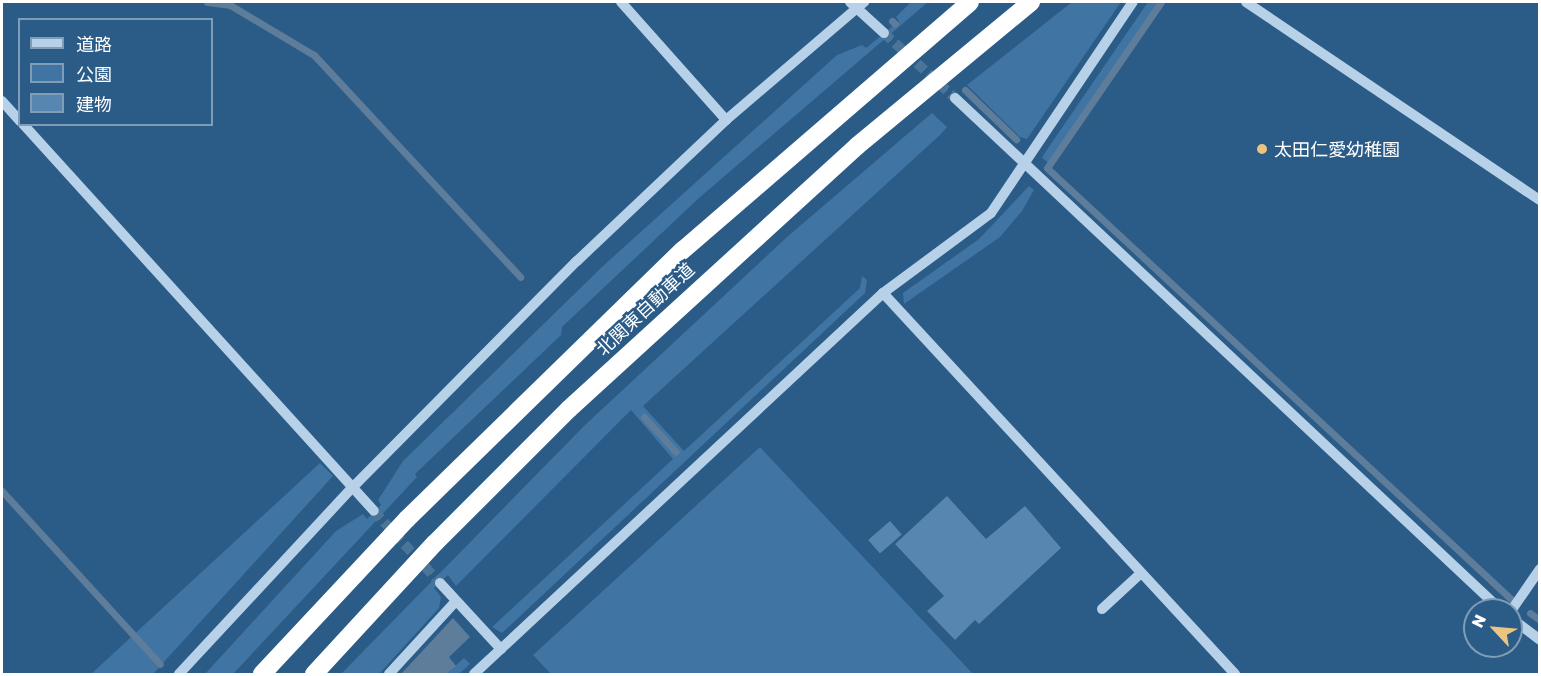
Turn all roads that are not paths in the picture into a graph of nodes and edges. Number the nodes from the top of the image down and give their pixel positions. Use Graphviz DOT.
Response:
graph roads {
  1 [pos="621,2"];
  2 [pos="970,2"];
  3 [pos="1030,2"];
  4 [pos="1133,2"];
  5 [pos="1246,2"];
  6 [pos="856,3"];
  7 [pos="884,33"];
  8 [pos="955,98"];
  9 [pos="2,101"];
  10 [pos="18,119"];
  11 [pos="726,120"];
  12 [pos="25,126"];
  13 [pos="1024,165"];
  14 [pos="1539,200"];
  15 [pos="883,293"];
  16 [pos="353,487"];
  17 [pos="374,511"];
  18 [pos="1539,569"];
  19 [pos="1141,573"];
  20 [pos="441,583"];
  21 [pos="1488,598"];
  22 [pos="1520,598"];
  23 [pos="456,601"];
  24 [pos="1102,609"];
  25 [pos="1523,627"];
  26 [pos="1539,640"];
  27 [pos="501,649"];
  28 [pos="179,675"];
  29 [pos="262,675"];
  30 [pos="314,675"];
  31 [pos="389,675"];
  32 [pos="474,675"];
  33 [pos="1234,675"];
  1 -- 11 [label="street"];
  2 -- 29 [label="highway, 北関東自動車道"];
  3 -- 30 [label="highway, 北関東自動車道"];
  4 -- 13 [label="street"];
  5 -- 14 [label="street"];
  6 -- 7 [label="street"];
  6 -- 11 [label="street"];
  8 -- 13 [label="street"];
  9 -- 10 [label="street"];
  11 -- 16 [label="street"];
  12 -- 16 [label="street"];
  13 -- 15 [label="street"];
  13 -- 21 [label="street"];
  15 -- 19 [label="street"];
  15 -- 27 [label="street"];
  16 -- 17 [label="street"];
  16 -- 28 [label="street"];
  18 -- 22 [label="street"];
  19 -- 24 [label="street"];
  19 -- 33 [label="street"];
  20 -- 23 [label="street"];
  23 -- 27 [label="street"];
  23 -- 31 [label="street"];
  25 -- 26 [label="street"];
  27 -- 32 [label="street"];
}
